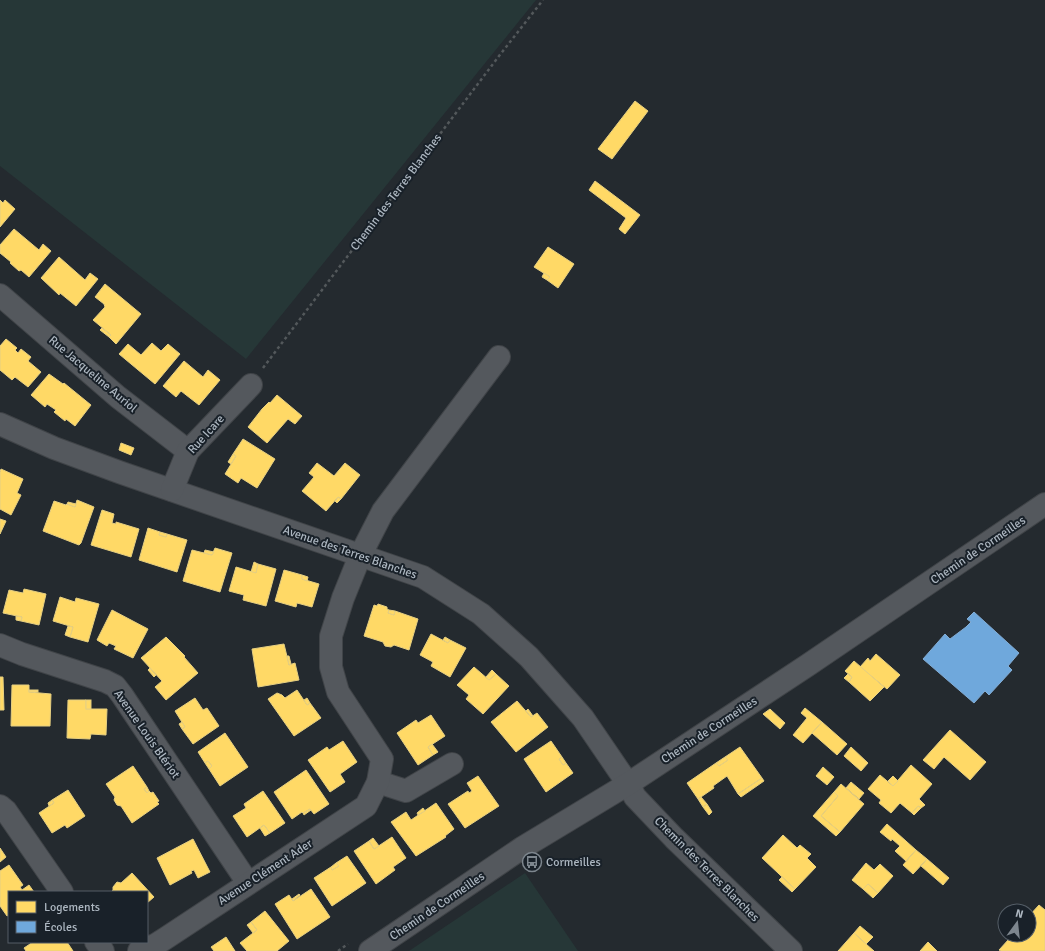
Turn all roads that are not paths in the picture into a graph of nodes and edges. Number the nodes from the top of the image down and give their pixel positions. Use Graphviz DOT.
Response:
graph roads {
  1 [pos="0,295"];
  2 [pos="499,357"];
  3 [pos="251,385"];
  4 [pos="0,424"];
  5 [pos="188,451"];
  6 [pos="172,490"];
  7 [pos="1045,504"];
  8 [pos="360,556"];
  9 [pos="0,645"];
  10 [pos="452,764"];
  11 [pos="378,782"];
  12 [pos="628,784"];
  13 [pos="0,806"];
  14 [pos="248,883"];
  15 [pos="61,891"];
  16 [pos="97,943"];
  17 [pos="103,951"];
  18 [pos="140,951"];
  19 [pos="370,951"];
  20 [pos="791,951"];
  1 -- 5 [label="street, Rue Jacqueline Auriol"];
  2 -- 8 [label="street, Avenue Clément Ader"];
  3 -- 5 [label="street, Rue Icare"];
  4 -- 6 [label="street, Avenue des Terres Blanches"];
  5 -- 6 [label="street, Rue Icare"];
  6 -- 8 [label="street, Avenue des Terres Blanches"];
  7 -- 12 [label="street, Chemin de Cormeilles"];
  8 -- 11 [label="street, Avenue Clément Ader"];
  8 -- 12 [label="street, Avenue des Terres Blanches"];
  9 -- 14 [label="street, Avenue Louis Blériot"];
  10 -- 11 [label="street"];
  11 -- 14 [label="street, Avenue Clément Ader"];
  12 -- 19 [label="street, Chemin de Cormeilles"];
  12 -- 20 [label="street, Chemin des Terres Blanches"];
  13 -- 15 [label="street"];
  14 -- 18 [label="street, Avenue Clément Ader"];
  16 -- 17 [label="street"];
}
